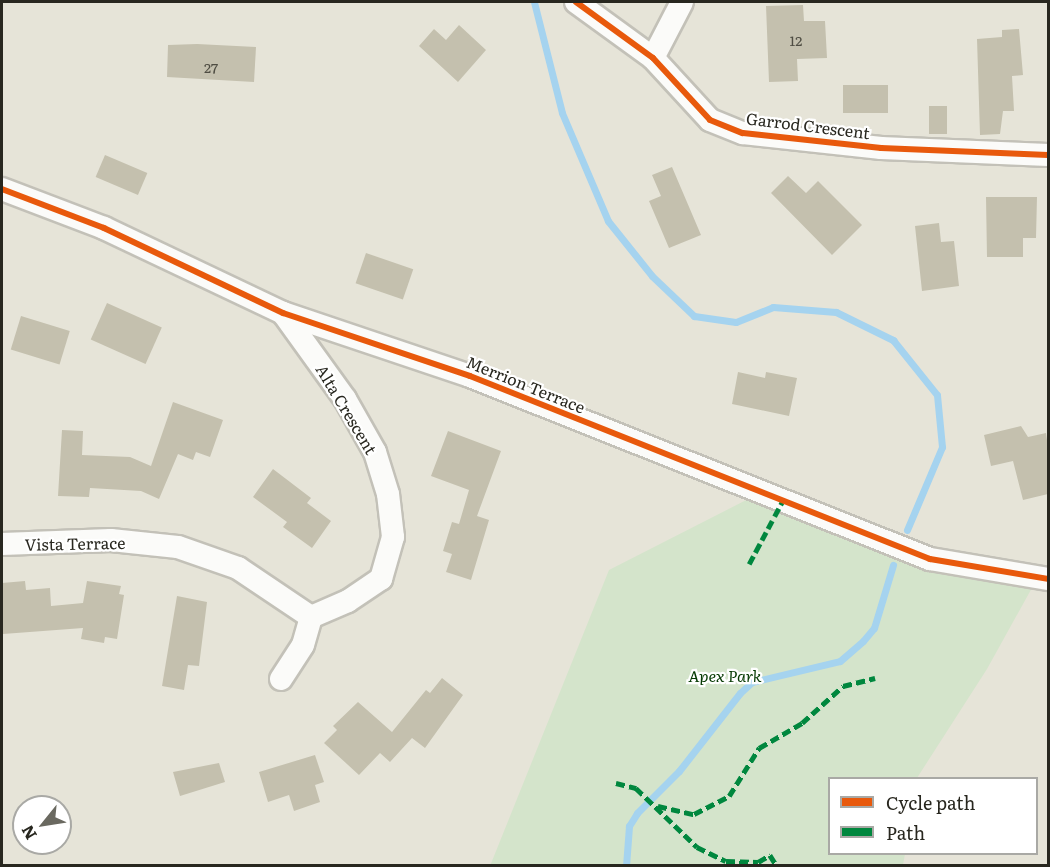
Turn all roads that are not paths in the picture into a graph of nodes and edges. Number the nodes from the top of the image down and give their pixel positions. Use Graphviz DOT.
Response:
graph roads {
  1 [pos="576,2"];
  2 [pos="682,2"];
  3 [pos="653,58"];
  4 [pos="1048,155"];
  5 [pos="2,189"];
  6 [pos="283,313"];
  7 [pos="2,544"];
  8 [pos="1048,579"];
  9 [pos="310,617"];
  10 [pos="281,679"];
  1 -- 3 [label="street, Garrod Crescent"];
  2 -- 3 [label="street"];
  3 -- 4 [label="street, Garrod Crescent"];
  5 -- 6 [label="street, Merrion Terrace"];
  6 -- 8 [label="street, Merrion Terrace"];
  6 -- 9 [label="street, Alta Crescent"];
  7 -- 9 [label="street, Vista Terrace"];
  9 -- 10 [label="street"];
}
